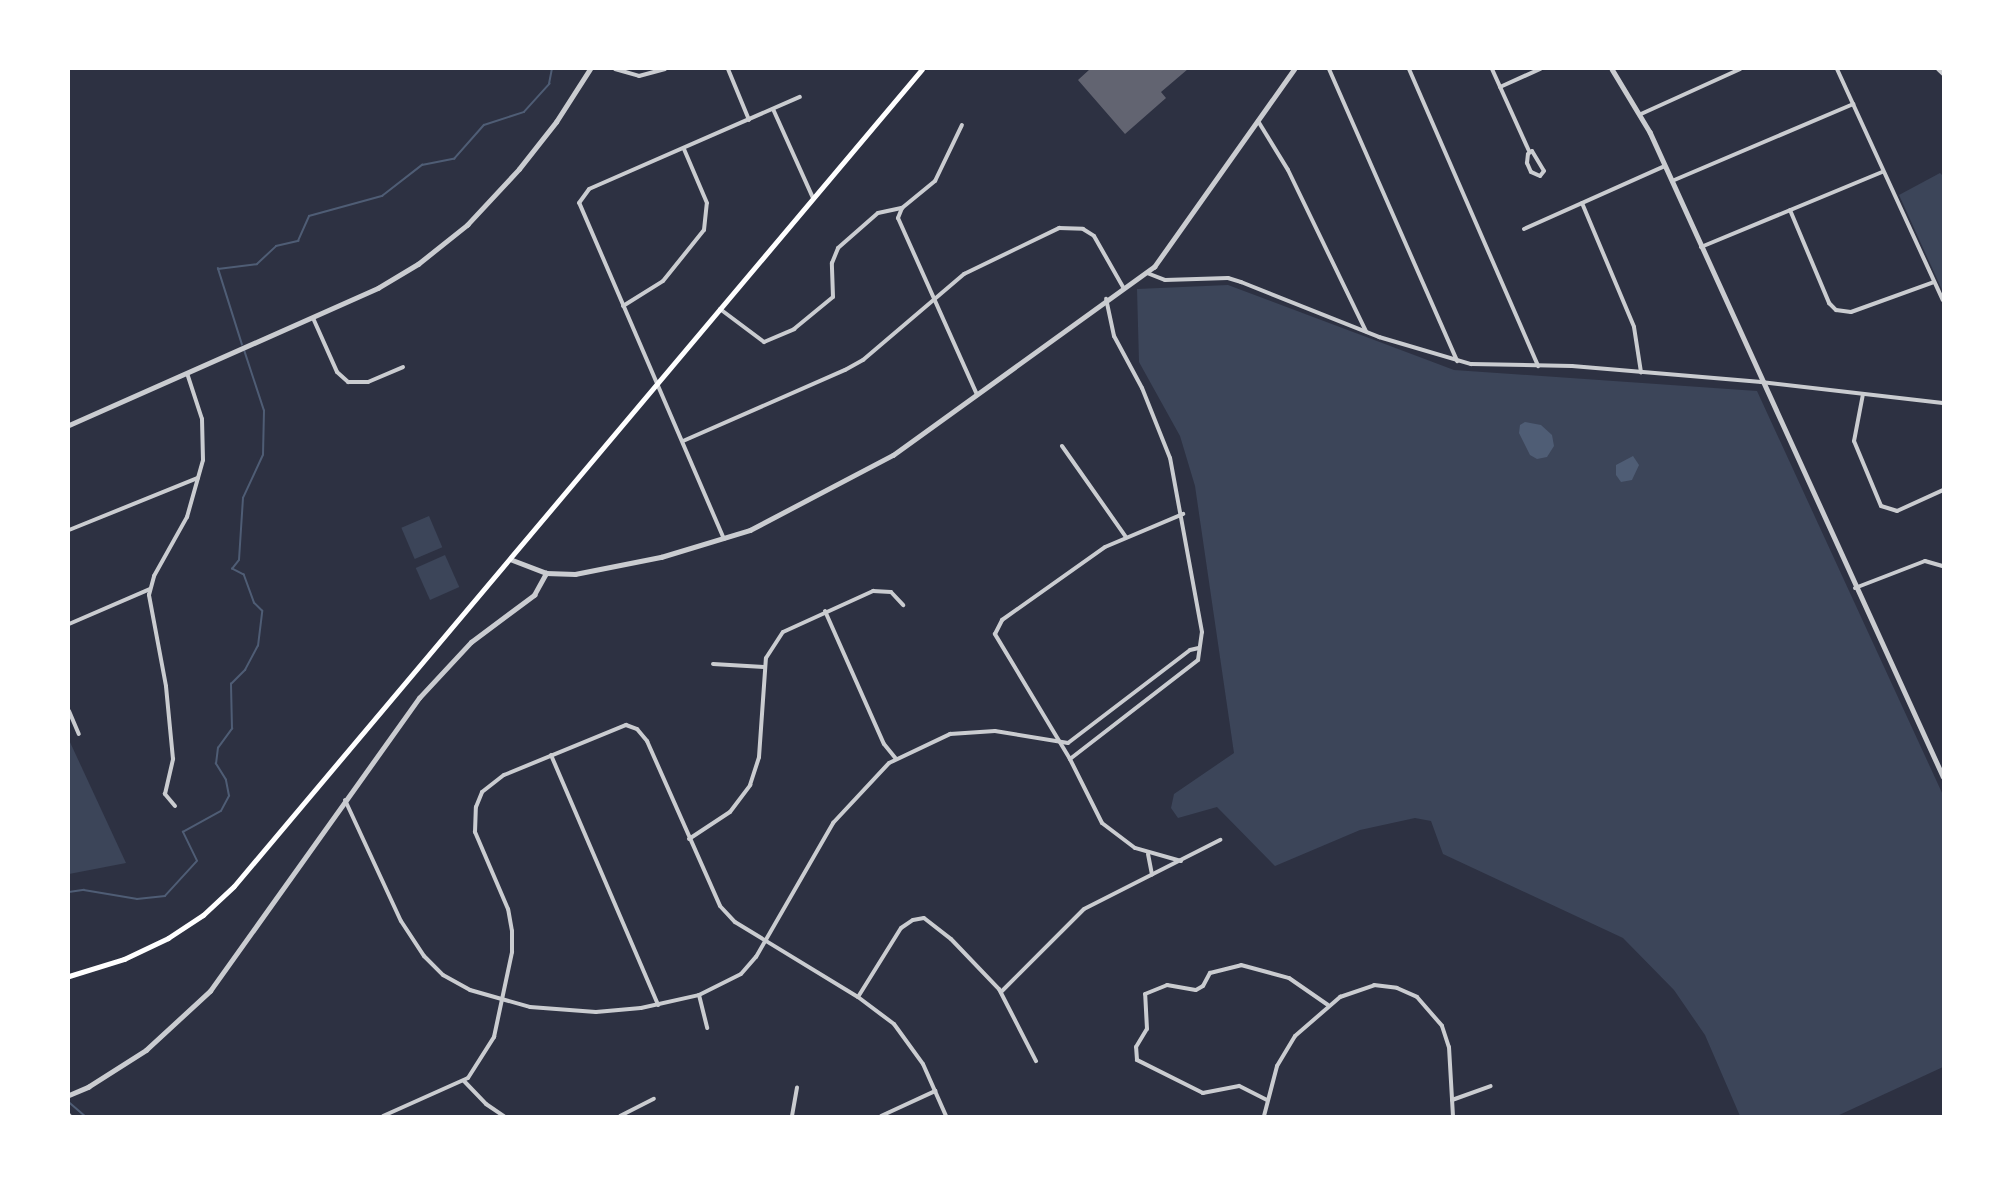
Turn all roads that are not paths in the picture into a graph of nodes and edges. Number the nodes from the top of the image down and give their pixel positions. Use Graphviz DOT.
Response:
graph roads {
  1 [pos="590,69"];
  2 [pos="615,69"];
  3 [pos="665,69"];
  4 [pos="728,69"];
  5 [pos="922,69"];
  6 [pos="1294,69"];
  7 [pos="1329,69"];
  8 [pos="1409,69"];
  9 [pos="1492,69"];
  10 [pos="1540,69"];
  11 [pos="1612,69"];
  12 [pos="1740,69"];
  13 [pos="1838,69"];
  14 [pos="1938,69"];
  15 [pos="1943,74"];
  16 [pos="1500,87"];
  17 [pos="800,96"];
  18 [pos="1853,104"];
  19 [pos="773,109"];
  20 [pos="1641,114"];
  21 [pos="749,120"];
  22 [pos="1258,120"];
  23 [pos="962,125"];
  24 [pos="684,149"];
  25 [pos="1529,151"];
  26 [pos="1665,166"];
  27 [pos="1882,172"];
  28 [pos="1672,181"];
  29 [pos="813,199"];
  30 [pos="1582,203"];
  31 [pos="902,208"];
  32 [pos="1790,210"];
  33 [pos="1524,229"];
  34 [pos="1701,247"];
  35 [pos="1147,273"];
  36 [pos="1934,282"];
  37 [pos="1123,287"];
  38 [pos="934,297"];
  39 [pos="1106,299"];
  40 [pos="1943,300"];
  41 [pos="623,306"];
  42 [pos="720,309"];
  43 [pos="313,318"];
  44 [pos="1366,331"];
  45 [pos="1457,361"];
  46 [pos="1538,366"];
  47 [pos="403,367"];
  48 [pos="1641,372"];
  49 [pos="188,373"];
  50 [pos="1761,382"];
  51 [pos="658,383"];
  52 [pos="1863,394"];
  53 [pos="978,396"];
  54 [pos="1943,403"];
  55 [pos="69,425"];
  56 [pos="683,441"];
  57 [pos="1062,446"];
  58 [pos="198,478"];
  59 [pos="1943,490"];
  60 [pos="1183,514"];
  61 [pos="69,530"];
  62 [pos="1126,537"];
  63 [pos="725,540"];
  64 [pos="510,559"];
  65 [pos="1943,566"];
  66 [pos="546,573"];
  67 [pos="1855,588"];
  68 [pos="150,589"];
  69 [pos="903,605"];
  70 [pos="825,611"];
  71 [pos="69,624"];
  72 [pos="1199,648"];
  73 [pos="713,664"];
  74 [pos="765,667"];
  75 [pos="69,711"];
  76 [pos="79,734"];
  77 [pos="1062,745"];
  78 [pos="551,755"];
  79 [pos="896,759"];
  80 [pos="1070,759"];
  81 [pos="1943,776"];
  82 [pos="345,799"];
  83 [pos="175,806"];
  84 [pos="689,839"];
  85 [pos="1220,840"];
  86 [pos="1148,854"];
  87 [pos="1181,861"];
  88 [pos="1152,875"];
  89 [pos="765,942"];
  90 [pos="69,976"];
  91 [pos="1001,992"];
  92 [pos="699,995"];
  93 [pos="858,997"];
  94 [pos="501,1000"];
  95 [pos="658,1005"];
  96 [pos="1328,1005"];
  97 [pos="707,1028"];
  98 [pos="1036,1061"];
  99 [pos="464,1081"];
  100 [pos="1491,1086"];
  101 [pos="797,1087"];
  102 [pos="935,1091"];
  103 [pos="69,1095"];
  104 [pos="654,1099"];
  105 [pos="1267,1100"];
  106 [pos="1452,1100"];
  107 [pos="383,1116"];
  108 [pos="504,1116"];
  109 [pos="620,1116"];
  110 [pos="792,1116"];
  111 [pos="882,1116"];
  112 [pos="946,1116"];
  113 [pos="1264,1116"];
  114 [pos="1453,1116"];
  1 -- 43 [label="street"];
  2 -- 3 [label="street"];
  4 -- 21 [label="street"];
  5 -- 29 [label="main road"];
  6 -- 22 [label="street"];
  7 -- 45 [label="street"];
  8 -- 46 [label="street"];
  9 -- 16 [label="street"];
  10 -- 16 [label="street"];
  11 -- 20 [label="street"];
  12 -- 20 [label="street"];
  13 -- 18 [label="street"];
  14 -- 15 [label="street"];
  16 -- 25 [label="street"];
  17 -- 19 [label="street"];
  18 -- 27 [label="street"];
  18 -- 28 [label="street"];
  19 -- 21 [label="street"];
  19 -- 29 [label="street"];
  20 -- 26 [label="street"];
  21 -- 24 [label="street"];
  22 -- 35 [label="street"];
  22 -- 44 [label="street"];
  23 -- 31 [label="street"];
  24 -- 41 [label="street"];
  24 -- 41 [label="street"];
  25 -- 25 [label="street"];
  26 -- 28 [label="street"];
  26 -- 30 [label="street"];
  27 -- 32 [label="street"];
  27 -- 36 [label="street"];
  28 -- 34 [label="street"];
  29 -- 42 [label="main road"];
  30 -- 33 [label="street"];
  30 -- 48 [label="street"];
  31 -- 38 [label="street"];
  31 -- 42 [label="street"];
  32 -- 34 [label="street"];
  32 -- 36 [label="street"];
  34 -- 50 [label="street"];
  35 -- 37 [label="street"];
  35 -- 44 [label="street"];
  36 -- 40 [label="street"];
  37 -- 38 [label="street"];
  37 -- 39 [label="street"];
  38 -- 53 [label="street"];
  38 -- 56 [label="street"];
  39 -- 53 [label="street"];
  39 -- 60 [label="street"];
  41 -- 51 [label="street"];
  42 -- 51 [label="main road"];
  43 -- 47 [label="street"];
  43 -- 49 [label="street"];
  44 -- 45 [label="street"];
  45 -- 46 [label="street"];
  46 -- 48 [label="street"];
  48 -- 50 [label="street"];
  49 -- 55 [label="street"];
  49 -- 58 [label="street"];
  50 -- 52 [label="street"];
  50 -- 67 [label="street"];
  51 -- 56 [label="street"];
  51 -- 64 [label="main road"];
  52 -- 54 [label="street"];
  52 -- 59 [label="street"];
  53 -- 63 [label="street"];
  56 -- 63 [label="street"];
  57 -- 62 [label="street"];
  58 -- 61 [label="street"];
  58 -- 68 [label="street"];
  60 -- 62 [label="street"];
  60 -- 72 [label="street"];
  62 -- 77 [label="street"];
  63 -- 66 [label="street"];
  64 -- 66 [label="street"];
  64 -- 90 [label="main road"];
  65 -- 67 [label="street"];
  66 -- 82 [label="street"];
  67 -- 81 [label="street"];
  68 -- 71 [label="street"];
  68 -- 83 [label="street"];
  69 -- 70 [label="street"];
  70 -- 74 [label="street"];
  70 -- 79 [label="street"];
  72 -- 77 [label="street"];
  72 -- 80 [label="street"];
  73 -- 74 [label="street"];
  74 -- 84 [label="street"];
  75 -- 76 [label="street"];
  77 -- 79 [label="street"];
  77 -- 80 [label="street"];
  78 -- 84 [label="street"];
  78 -- 94 [label="street"];
  78 -- 95 [label="street"];
  79 -- 89 [label="street"];
  80 -- 86 [label="street"];
  82 -- 94 [label="street"];
  82 -- 103 [label="street"];
  84 -- 89 [label="street"];
  85 -- 87 [label="street"];
  86 -- 87 [label="street"];
  86 -- 88 [label="street"];
  87 -- 88 [label="street"];
  88 -- 91 [label="street"];
  89 -- 92 [label="street"];
  89 -- 93 [label="street"];
  91 -- 93 [label="street"];
  91 -- 98 [label="street"];
  92 -- 95 [label="street"];
  92 -- 97 [label="street"];
  93 -- 102 [label="street"];
  94 -- 95 [label="street"];
  94 -- 99 [label="street"];
  96 -- 105 [label="street"];
  96 -- 105 [label="street"];
  96 -- 106 [label="street"];
  99 -- 107 [label="street"];
  99 -- 108 [label="street"];
  100 -- 106 [label="street"];
  101 -- 110 [label="street"];
  102 -- 111 [label="street"];
  102 -- 112 [label="street"];
  104 -- 109 [label="street"];
  105 -- 113 [label="street"];
  106 -- 114 [label="street"];
}
